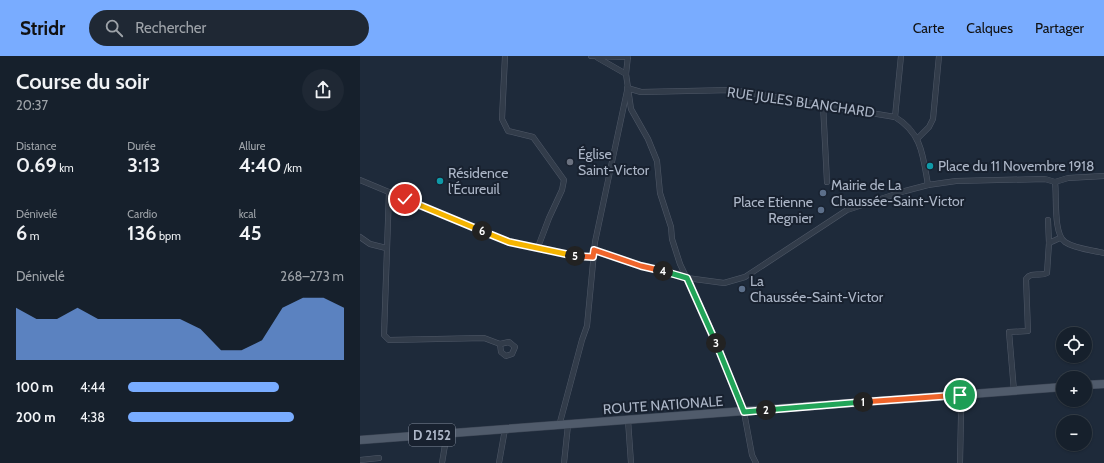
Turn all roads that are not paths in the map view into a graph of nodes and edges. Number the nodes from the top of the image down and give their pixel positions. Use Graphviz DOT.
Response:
graph roads {
  1 [pos="505,56"];
  2 [pos="591,56"];
  3 [pos="628,56"];
  4 [pos="901,56"];
  5 [pos="939,56"];
  6 [pos="598,57"];
  7 [pos="626,74"];
  8 [pos="627,88"];
  9 [pos="823,104"];
  10 [pos="895,117"];
  11 [pos="918,138"];
  12 [pos="1104,176"];
  13 [pos="360,180"];
  14 [pos="827,182"];
  15 [pos="1055,182"];
  16 [pos="928,185"];
  17 [pos="389,192"];
  18 [pos="1048,220"];
  19 [pos="360,237"];
  20 [pos="1060,238"];
  21 [pos="1049,243"];
  22 [pos="538,247"];
  23 [pos="386,248"];
  24 [pos="594,250"];
  25 [pos="1104,253"];
  26 [pos="593,257"];
  27 [pos="687,278"];
  28 [pos="500,344"];
  29 [pos="1104,384"];
  30 [pos="1092,385"];
  31 [pos="1056,388"];
  32 [pos="1014,391"];
  33 [pos="960,395"];
  34 [pos="744,412"];
  35 [pos="628,420"];
  36 [pos="568,425"];
  37 [pos="559,426"];
  38 [pos="505,429"];
  39 [pos="447,433"];
  40 [pos="360,440"];
  41 [pos="379,458"];
  42 [pos="360,460"];
  43 [pos="442,463"];
  44 [pos="499,463"];
  45 [pos="564,463"];
  46 [pos="631,463"];
  47 [pos="756,463"];
  48 [pos="960,463"];
  1 -- 22 [label="street"];
  2 -- 6 [label="street"];
  3 -- 6 [label="street"];
  3 -- 7 [label="street"];
  4 -- 10 [label="street"];
  5 -- 11 [label="street"];
  6 -- 7 [label="street"];
  7 -- 8 [label="street"];
  8 -- 9 [label="street, RUE JULES BLANCHARD"];
  8 -- 24 [label="street"];
  8 -- 27 [label="street"];
  9 -- 10 [label="street, RUE JULES BLANCHARD"];
  9 -- 14 [label="street"];
  10 -- 11 [label="street, RUE JULES BLANCHARD"];
  11 -- 16 [label="street, RUE JULES BLANCHARD"];
  12 -- 15 [label="street"];
  13 -- 17 [label="street"];
  15 -- 16 [label="street"];
  15 -- 20 [label="street"];
  16 -- 27 [label="street"];
  17 -- 22 [label="street"];
  17 -- 23 [label="street"];
  18 -- 21 [label="street"];
  19 -- 23 [label="street"];
  20 -- 21 [label="street"];
  20 -- 25 [label="street"];
  21 -- 32 [label="street"];
  22 -- 26 [label="street"];
  23 -- 28 [label="street"];
  24 -- 26 [label="street"];
  24 -- 27 [label="street"];
  26 -- 37 [label="street"];
  27 -- 34 [label="street"];
  29 -- 30 [label="main road"];
  31 -- 32 [label="main road, ROUTE NATIONALE / D 2152"];
  32 -- 33 [label="main road, ROUTE NATIONALE / D 2152"];
  33 -- 34 [label="main road, ROUTE NATIONALE / D 2152"];
  33 -- 48 [label="street"];
  34 -- 35 [label="main road, ROUTE NATIONALE / D 2152"];
  34 -- 47 [label="street"];
  35 -- 36 [label="main road, ROUTE NATIONALE / D 2152"];
  35 -- 46 [label="street"];
  36 -- 37 [label="main road, ROUTE NATIONALE / D 2152"];
  36 -- 45 [label="street"];
  37 -- 38 [label="main road, ROUTE NATIONALE / D 2152"];
  38 -- 39 [label="main road, ROUTE NATIONALE / D 2152"];
  38 -- 44 [label="street"];
  39 -- 40 [label="main road, ROUTE NATIONALE / D 2152"];
  39 -- 43 [label="street"];
  41 -- 42 [label="street"];
}
